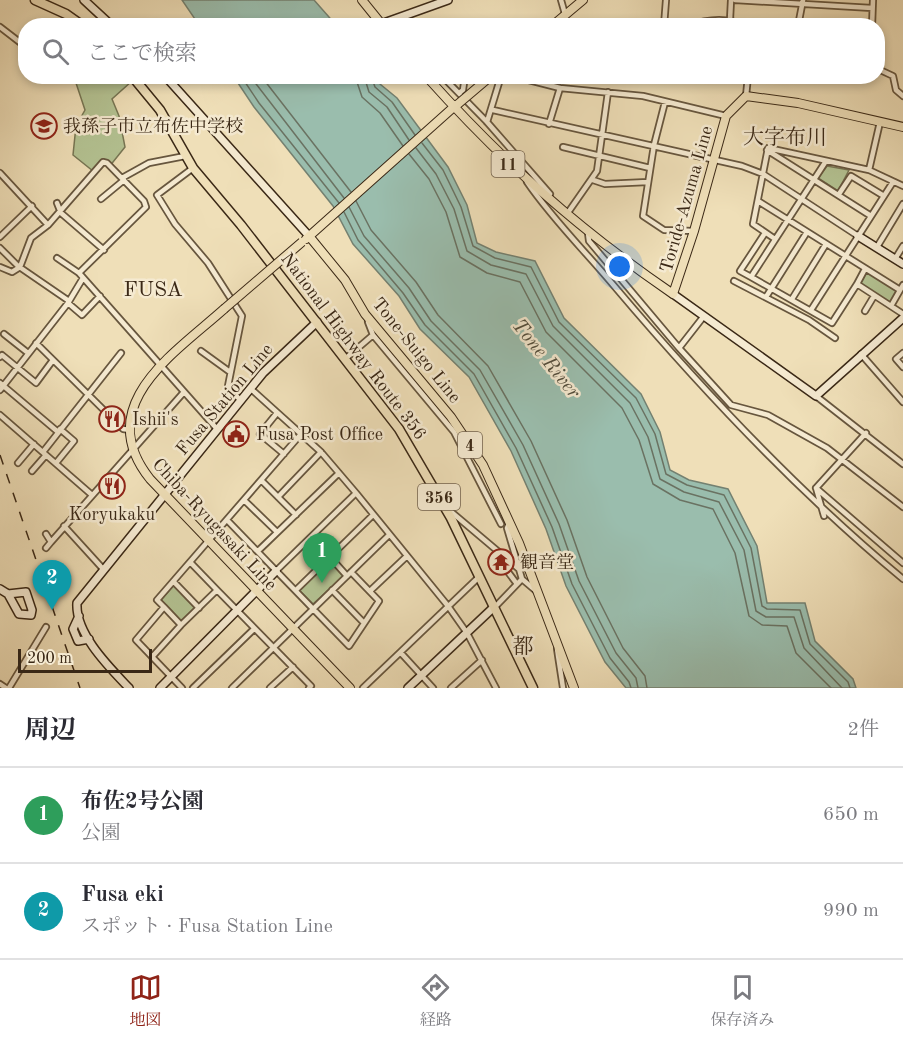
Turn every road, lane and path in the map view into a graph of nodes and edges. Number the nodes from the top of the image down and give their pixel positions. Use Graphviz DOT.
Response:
graph roads {
  1 [pos="35,0"];
  2 [pos="84,0"];
  3 [pos="362,0"];
  4 [pos="448,0"];
  5 [pos="561,0"];
  6 [pos="583,0"];
  7 [pos="666,0"];
  8 [pos="733,0"];
  9 [pos="873,0"];
  10 [pos="803,2"];
  11 [pos="872,8"];
  12 [pos="566,14"];
  13 [pos="402,16"];
  14 [pos="72,18"];
  15 [pos="103,18"];
  16 [pos="376,18"];
  17 [pos="398,18"];
  18 [pos="561,18"];
  19 [pos="665,18"];
  20 [pos="730,18"];
  21 [pos="800,18"];
  22 [pos="872,18"];
  23 [pos="0,27"];
  24 [pos="18,41"];
  25 [pos="885,72"];
  26 [pos="139,84"];
  27 [pos="172,84"];
  28 [pos="433,84"];
  29 [pos="450,84"];
  30 [pos="464,84"];
  31 [pos="482,84"];
  32 [pos="499,84"];
  33 [pos="544,84"];
  34 [pos="747,84"];
  35 [pos="560,88"];
  36 [pos="608,92"];
  37 [pos="459,93"];
  38 [pos="746,96"];
  39 [pos="903,96"];
  40 [pos="665,102"];
  41 [pos="453,108"];
  42 [pos="493,110"];
  43 [pos="726,116"];
  44 [pos="487,122"];
  45 [pos="880,122"];
  46 [pos="549,124"];
  47 [pos="903,127"];
  48 [pos="602,134"];
  49 [pos="654,145"];
  50 [pos="563,147"];
  51 [pos="767,150"];
  52 [pos="185,156"];
  53 [pos="599,157"];
  54 [pos="715,159"];
  55 [pos="826,161"];
  56 [pos="193,168"];
  57 [pos="650,168"];
  58 [pos="869,170"];
  59 [pos="0,173"];
  60 [pos="762,174"];
  61 [pos="5,178"];
  62 [pos="123,179"];
  63 [pos="814,179"];
  64 [pos="593,180"];
  65 [pos="527,182"];
  66 [pos="648,182"];
  67 [pos="893,182"];
  68 [pos="0,184"];
  69 [pos="903,186"];
  70 [pos="838,194"];
  71 [pos="884,196"];
  72 [pos="101,199"];
  73 [pos="801,199"];
  74 [pos="758,201"];
  75 [pos="57,203"];
  76 [pos="903,204"];
  77 [pos="32,206"];
  78 [pos="61,213"];
  79 [pos="567,215"];
  80 [pos="871,216"];
  81 [pos="788,220"];
  82 [pos="48,225"];
  83 [pos="694,231"];
  84 [pos="807,232"];
  85 [pos="588,233"];
  86 [pos="765,233"];
  87 [pos="858,236"];
  88 [pos="0,237"];
  89 [pos="308,237"];
  90 [pos="775,239"];
  91 [pos="826,244"];
  92 [pos="903,246"];
  93 [pos="0,248"];
  94 [pos="877,248"];
  95 [pos="104,250"];
  96 [pos="845,256"];
  97 [pos="57,258"];
  98 [pos="895,259"];
  99 [pos="903,264"];
  100 [pos="0,267"];
  101 [pos="20,267"];
  102 [pos="865,269"];
  103 [pos="79,273"];
  104 [pos="751,277"];
  105 [pos="83,278"];
  106 [pos="734,281"];
  107 [pos="857,284"];
  108 [pos="772,288"];
  109 [pos="901,288"];
  110 [pos="673,294"];
  111 [pos="100,296"];
  112 [pos="874,296"];
  113 [pos="766,297"];
  114 [pos="792,299"];
  115 [pos="69,302"];
  116 [pos="891,306"];
  117 [pos="812,310"];
  118 [pos="865,311"];
  119 [pos="365,314"];
  120 [pos="704,316"];
  121 [pos="902,320"];
  122 [pos="317,322"];
  123 [pos="4,334"];
  124 [pos="374,334"];
  125 [pos="835,338"];
  126 [pos="388,339"];
  127 [pos="36,344"];
  128 [pos="679,348"];
  129 [pos="201,351"];
  130 [pos="28,353"];
  131 [pos="121,353"];
  132 [pos="903,353"];
  133 [pos="861,354"];
  134 [pos="0,357"];
  135 [pos="345,359"];
  136 [pos="53,360"];
  137 [pos="160,366"];
  138 [pos="18,367"];
  139 [pos="903,367"];
  140 [pos="230,372"];
  141 [pos="1,386"];
  142 [pos="250,388"];
  143 [pos="184,392"];
  144 [pos="87,393"];
  145 [pos="816,396"];
  146 [pos="240,400"];
  147 [pos="903,402"];
  148 [pos="277,413"];
  149 [pos="0,415"];
  150 [pos="217,429"];
  151 [pos="59,430"];
  152 [pos="130,430"];
  153 [pos="866,433"];
  154 [pos="301,434"];
  155 [pos="34,444"];
  156 [pos="134,449"];
  157 [pos="321,452"];
  158 [pos="44,453"];
  159 [pos="284,454"];
  160 [pos="843,459"];
  161 [pos="18,463"];
  162 [pos="56,463"];
  163 [pos="903,464"];
  164 [pos="32,471"];
  165 [pos="339,473"];
  166 [pos="261,480"];
  167 [pos="816,488"];
  168 [pos="356,494"];
  169 [pos="92,495"];
  170 [pos="164,495"];
  171 [pos="278,497"];
  172 [pos="244,500"];
  173 [pos="821,506"];
  174 [pos="445,507"];
  175 [pos="903,507"];
  176 [pos="296,515"];
  177 [pos="373,515"];
  178 [pos="824,516"];
  179 [pos="226,520"];
  180 [pos="505,522"];
  181 [pos="64,526"];
  182 [pos="277,532"];
  183 [pos="46,534"];
  184 [pos="389,535"];
  185 [pos="208,540"];
  186 [pos="51,542"];
  187 [pos="46,548"];
  188 [pos="258,551"];
  189 [pos="407,556"];
  190 [pos="330,557"];
  191 [pos="190,562"];
  192 [pos="903,563"];
  193 [pos="505,568"];
  194 [pos="104,570"];
  195 [pos="276,570"];
  196 [pos="520,570"];
  197 [pos="349,574"];
  198 [pos="480,576"];
  199 [pos="522,579"];
  200 [pos="903,579"];
  201 [pos="174,582"];
  202 [pos="517,584"];
  203 [pos="0,589"];
  204 [pos="217,590"];
  205 [pos="256,590"];
  206 [pos="296,590"];
  207 [pos="332,590"];
  208 [pos="370,591"];
  209 [pos="8,594"];
  210 [pos="539,594"];
  211 [pos="448,606"];
  212 [pos="164,607"];
  213 [pos="494,607"];
  214 [pos="200,608"];
  215 [pos="313,608"];
  216 [pos="237,610"];
  217 [pos="364,623"];
  218 [pos="181,625"];
  219 [pos="46,627"];
  220 [pos="254,629"];
  221 [pos="293,629"];
  222 [pos="466,633"];
  223 [pos="559,646"];
  224 [pos="273,648"];
  225 [pos="400,653"];
  226 [pos="152,657"];
  227 [pos="482,660"];
  228 [pos="293,667"];
  229 [pos="422,675"];
  230 [pos="171,677"];
  231 [pos="0,684"];
  232 [pos="8,688"];
  233 [pos="129,688"];
  234 [pos="160,688"];
  235 [pos="182,688"];
  236 [pos="193,688"];
  237 [pos="232,688"];
  238 [pos="270,688"];
  239 [pos="309,688"];
  240 [pos="350,688"];
  241 [pos="363,688"];
  242 [pos="408,688"];
  243 [pos="433,688"];
  244 [pos="451,688"];
  245 [pos="496,688"];
  246 [pos="533,688"];
  247 [pos="563,688"];
  248 [pos="574,688"];
  1 -- 14 [label="highway"];
  2 -- 15 [label="street"];
  3 -- 16 [label="main road"];
  4 -- 13 [label="street"];
  5 -- 12 [label="street"];
  6 -- 12 [label="main road"];
  7 -- 19 [label="street"];
  8 -- 10 [label="street"];
  8 -- 20 [label="street"];
  9 -- 11 [label="street"];
  10 -- 11 [label="street"];
  10 -- 21 [label="street"];
  11 -- 22 [label="street"];
  12 -- 18 [label="main road"];
  13 -- 17 [label="street"];
  23 -- 24 [label="street"];
  25 -- 39 [label="street"];
  26 -- 52 [label="highway, National Highway Route 356 / 356"];
  27 -- 89 [label="street, Tone-Suigo Line"];
  28 -- 41 [label="main road, Toride-Azuma Line / 11"];
  29 -- 37 [label="street"];
  30 -- 37 [label="street"];
  31 -- 41 [label="main road, Chiba-Ryugasaki Line, bridge"];
  32 -- 42 [label="street"];
  33 -- 35 [label="street"];
  34 -- 38 [label="street"];
  35 -- 36 [label="street"];
  35 -- 46 [label="street"];
  36 -- 40 [label="street"];
  36 -- 48 [label="street"];
  37 -- 44 [label="street"];
  38 -- 43 [label="main road, Toride-Azuma Line"];
  38 -- 45 [label="main road"];
  40 -- 43 [label="street"];
  40 -- 49 [label="street"];
  41 -- 65 [label="main road, Toride-Azuma Line / 11"];
  41 -- 89 [label="main road, Chiba-Ryugasaki Line"];
  42 -- 44 [label="street"];
  42 -- 46 [label="street"];
  43 -- 54 [label="main road, Toride-Azuma Line"];
  44 -- 79 [label="street"];
  45 -- 47 [label="main road"];
  45 -- 58 [label="street"];
  46 -- 48 [label="street"];
  48 -- 49 [label="street"];
  48 -- 53 [label="street"];
  49 -- 54 [label="street"];
  49 -- 57 [label="street"];
  50 -- 53 [label="street"];
  51 -- 55 [label="street"];
  51 -- 60 [label="street"];
  51 -- 63 [label="street"];
  52 -- 56 [label="highway, National Highway Route 356 / 356"];
  52 -- 62 [label="street"];
  53 -- 57 [label="street"];
  53 -- 64 [label="street"];
  54 -- 60 [label="street"];
  54 -- 83 [label="main road, Toride-Azuma Line"];
  55 -- 58 [label="street"];
  55 -- 63 [label="street"];
  56 -- 122 [label="highway, National Highway Route 356 / 356"];
  56 -- 140 [label="street"];
  57 -- 66 [label="street"];
  58 -- 67 [label="street"];
  59 -- 61 [label="street"];
  60 -- 73 [label="street"];
  60 -- 74 [label="street"];
  61 -- 68 [label="street"];
  61 -- 77 [label="street"];
  62 -- 72 [label="street"];
  62 -- 78 [label="street"];
  62 -- 95 [label="street"];
  63 -- 70 [label="street"];
  63 -- 73 [label="street"];
  64 -- 66 [label="street"];
  64 -- 79 [label="street"];
  65 -- 79 [label="main road, Toride-Azuma Line / 11"];
  65 -- 173 [label="street"];
  66 -- 83 [label="street"];
  67 -- 69 [label="street"];
  67 -- 71 [label="street"];
  70 -- 71 [label="street"];
  70 -- 80 [label="street"];
  71 -- 80 [label="street"];
  73 -- 81 [label="street"];
  73 -- 87 [label="street"];
  74 -- 81 [label="street"];
  74 -- 86 [label="street"];
  75 -- 78 [label="street"];
  76 -- 94 [label="street"];
  77 -- 82 [label="street"];
  77 -- 88 [label="street"];
  78 -- 82 [label="street"];
  78 -- 95 [label="street"];
  79 -- 85 [label="main road, Toride-Azuma Line / 11"];
  80 -- 87 [label="street"];
  81 -- 84 [label="street"];
  81 -- 90 [label="street"];
  82 -- 101 [label="street"];
  83 -- 110 [label="main road, Toride-Azuma Line"];
  84 -- 91 [label="street"];
  84 -- 108 [label="street"];
  85 -- 110 [label="main road, Toride-Azuma Line / 11"];
  85 -- 128 [label="street"];
  86 -- 90 [label="street"];
  86 -- 104 [label="street"];
  87 -- 94 [label="street"];
  87 -- 96 [label="street"];
  89 -- 119 [label="main road, Tone-Suigo Line / 4"];
  89 -- 137 [label="main road, Chiba-Ryugasaki Line, bridge"];
  90 -- 104 [label="street"];
  91 -- 96 [label="street"];
  91 -- 114 [label="street"];
  92 -- 98 [label="street"];
  93 -- 101 [label="street"];
  94 -- 98 [label="street"];
  95 -- 103 [label="street"];
  96 -- 102 [label="street"];
  96 -- 117 [label="street"];
  97 -- 103 [label="street"];
  98 -- 99 [label="street"];
  100 -- 101 [label="street"];
  101 -- 115 [label="street"];
  102 -- 107 [label="street"];
  102 -- 109 [label="street"];
  103 -- 105 [label="street"];
  104 -- 108 [label="street"];
  105 -- 111 [label="street"];
  105 -- 115 [label="street"];
  106 -- 113 [label="street"];
  107 -- 112 [label="street"];
  107 -- 117 [label="street"];
  108 -- 113 [label="street"];
  108 -- 114 [label="street"];
  109 -- 116 [label="street"];
  110 -- 120 [label="street"];
  111 -- 115 [label="street"];
  111 -- 137 [label="street"];
  112 -- 116 [label="street"];
  112 -- 118 [label="street"];
  113 -- 125 [label="street"];
  114 -- 117 [label="street"];
  115 -- 127 [label="street"];
  116 -- 121 [label="street"];
  119 -- 124 [label="street"];
  119 -- 126 [label="main road, Tone-Suigo Line / 4"];
  120 -- 128 [label="street"];
  120 -- 145 [label="street"];
  121 -- 133 [label="street"];
  122 -- 135 [label="highway, National Highway Route 356 / 356"];
  122 -- 142 [label="street, Fusa Station Line"];
  123 -- 130 [label="street"];
  124 -- 126 [label="street"];
  124 -- 135 [label="street"];
  124 -- 180 [label="street"];
  126 -- 180 [label="main road, Tone-Suigo Line / 4"];
  127 -- 130 [label="street"];
  127 -- 136 [label="street"];
  128 -- 160 [label="street"];
  129 -- 140 [label="street"];
  130 -- 138 [label="street"];
  131 -- 144 [label="street"];
  132 -- 139 [label="street"];
  133 -- 145 [label="street"];
  133 -- 147 [label="street"];
  134 -- 138 [label="street"];
  135 -- 174 [label="highway, National Highway Route 356 / 356"];
  136 -- 138 [label="street"];
  136 -- 144 [label="street"];
  137 -- 143 [label="street"];
  137 -- 152 [label="main road, Chiba-Ryugasaki Line"];
  138 -- 141 [label="street"];
  140 -- 146 [label="street"];
  141 -- 151 [label="street"];
  142 -- 146 [label="street, Fusa Station Line"];
  142 -- 148 [label="street"];
  143 -- 150 [label="street"];
  143 -- 156 [label="street"];
  144 -- 151 [label="street"];
  144 -- 152 [label="street"];
  145 -- 153 [label="street"];
  146 -- 150 [label="street, Fusa Station Line"];
  148 -- 154 [label="street"];
  148 -- 159 [label="street"];
  149 -- 155 [label="street"];
  150 -- 170 [label="street, Fusa Station Line"];
  151 -- 158 [label="street"];
  151 -- 162 [label="street"];
  152 -- 156 [label="main road, Chiba-Ryugasaki Line"];
  153 -- 160 [label="street"];
  153 -- 163 [label="street"];
  154 -- 157 [label="street"];
  154 -- 159 [label="street"];
  155 -- 158 [label="street"];
  155 -- 161 [label="street"];
  156 -- 169 [label="street"];
  156 -- 170 [label="main road, Chiba-Ryugasaki Line"];
  157 -- 165 [label="street"];
  157 -- 171 [label="street"];
  158 -- 162 [label="street"];
  158 -- 164 [label="street"];
  159 -- 166 [label="street"];
  160 -- 167 [label="street"];
  160 -- 175 [label="street"];
  162 -- 169 [label="street"];
  165 -- 168 [label="street"];
  165 -- 176 [label="street"];
  166 -- 171 [label="street"];
  166 -- 172 [label="street"];
  167 -- 173 [label="street"];
  167 -- 192 [label="street"];
  168 -- 177 [label="street"];
  168 -- 195 [label="street"];
  169 -- 181 [label="street"];
  170 -- 185 [label="main road, Chiba-Ryugasaki Line"];
  170 -- 194 [label="street, Fusa Station Line"];
  171 -- 176 [label="street"];
  172 -- 179 [label="street"];
  172 -- 182 [label="street"];
  173 -- 178 [label="street"];
  173 -- 200 [label="street"];
  174 -- 196 [label="street"];
  174 -- 198 [label="highway, National Highway Route 356 / 356"];
  176 -- 182 [label="street"];
  177 -- 184 [label="street"];
  177 -- 190 [label="street"];
  179 -- 185 [label="street"];
  179 -- 188 [label="street"];
  180 -- 196 [label="street"];
  180 -- 210 [label="main road, Tone-Suigo Line / 4"];
  181 -- 186 [label="street"];
  181 -- 194 [label="street"];
  182 -- 188 [label="street"];
  183 -- 186 [label="street"];
  184 -- 189 [label="street"];
  184 -- 197 [label="street"];
  185 -- 191 [label="street"];
  185 -- 205 [label="main road, Chiba-Ryugasaki Line"];
  186 -- 187 [label="street"];
  188 -- 195 [label="street"];
  189 -- 208 [label="street"];
  189 -- 211 [label="street"];
  190 -- 197 [label="street"];
  190 -- 206 [label="street"];
  191 -- 201 [label="street"];
  191 -- 204 [label="street"];
  193 -- 202 [label="street"];
  194 -- 233 [label="street, Fusa Station Line"];
  195 -- 205 [label="street"];
  195 -- 206 [label="street"];
  196 -- 199 [label="street"];
  197 -- 207 [label="street"];
  197 -- 208 [label="street"];
  198 -- 211 [label="street"];
  198 -- 213 [label="highway, National Highway Route 356 / 356"];
  199 -- 202 [label="street"];
  199 -- 210 [label="street"];
  201 -- 212 [label="street"];
  201 -- 214 [label="street"];
  202 -- 213 [label="street"];
  203 -- 209 [label="street"];
  204 -- 214 [label="street"];
  204 -- 216 [label="street"];
  205 -- 216 [label="street"];
  205 -- 221 [label="main road, Chiba-Ryugasaki Line"];
  206 -- 215 [label="street"];
  207 -- 215 [label="street"];
  207 -- 217 [label="street"];
  208 -- 217 [label="street"];
  210 -- 223 [label="main road, Tone-Suigo Line / 4"];
  211 -- 222 [label="street"];
  211 -- 225 [label="street"];
  212 -- 218 [label="street"];
  212 -- 226 [label="street"];
  213 -- 222 [label="street"];
  213 -- 246 [label="highway, National Highway Route 356 / 356"];
  214 -- 218 [label="street"];
  215 -- 217 [label="street"];
  215 -- 221 [label="street"];
  216 -- 220 [label="street"];
  216 -- 230 [label="street"];
  218 -- 226 [label="street"];
  219 -- 232 [label="street"];
  220 -- 224 [label="street"];
  220 -- 236 [label="street"];
  221 -- 224 [label="street"];
  221 -- 240 [label="main road, Chiba-Ryugasaki Line"];
  222 -- 227 [label="street"];
  222 -- 229 [label="street"];
  223 -- 247 [label="street"];
  223 -- 248 [label="main road, Tone-Suigo Line / 4"];
  224 -- 228 [label="street"];
  224 -- 237 [label="street"];
  225 -- 229 [label="street"];
  225 -- 241 [label="street"];
  226 -- 230 [label="street"];
  227 -- 244 [label="street"];
  227 -- 245 [label="street"];
  228 -- 238 [label="street"];
  228 -- 239 [label="street"];
  229 -- 242 [label="street"];
  229 -- 243 [label="street"];
  230 -- 234 [label="street"];
  230 -- 235 [label="street"];
  231 -- 232 [label="street"];
}
